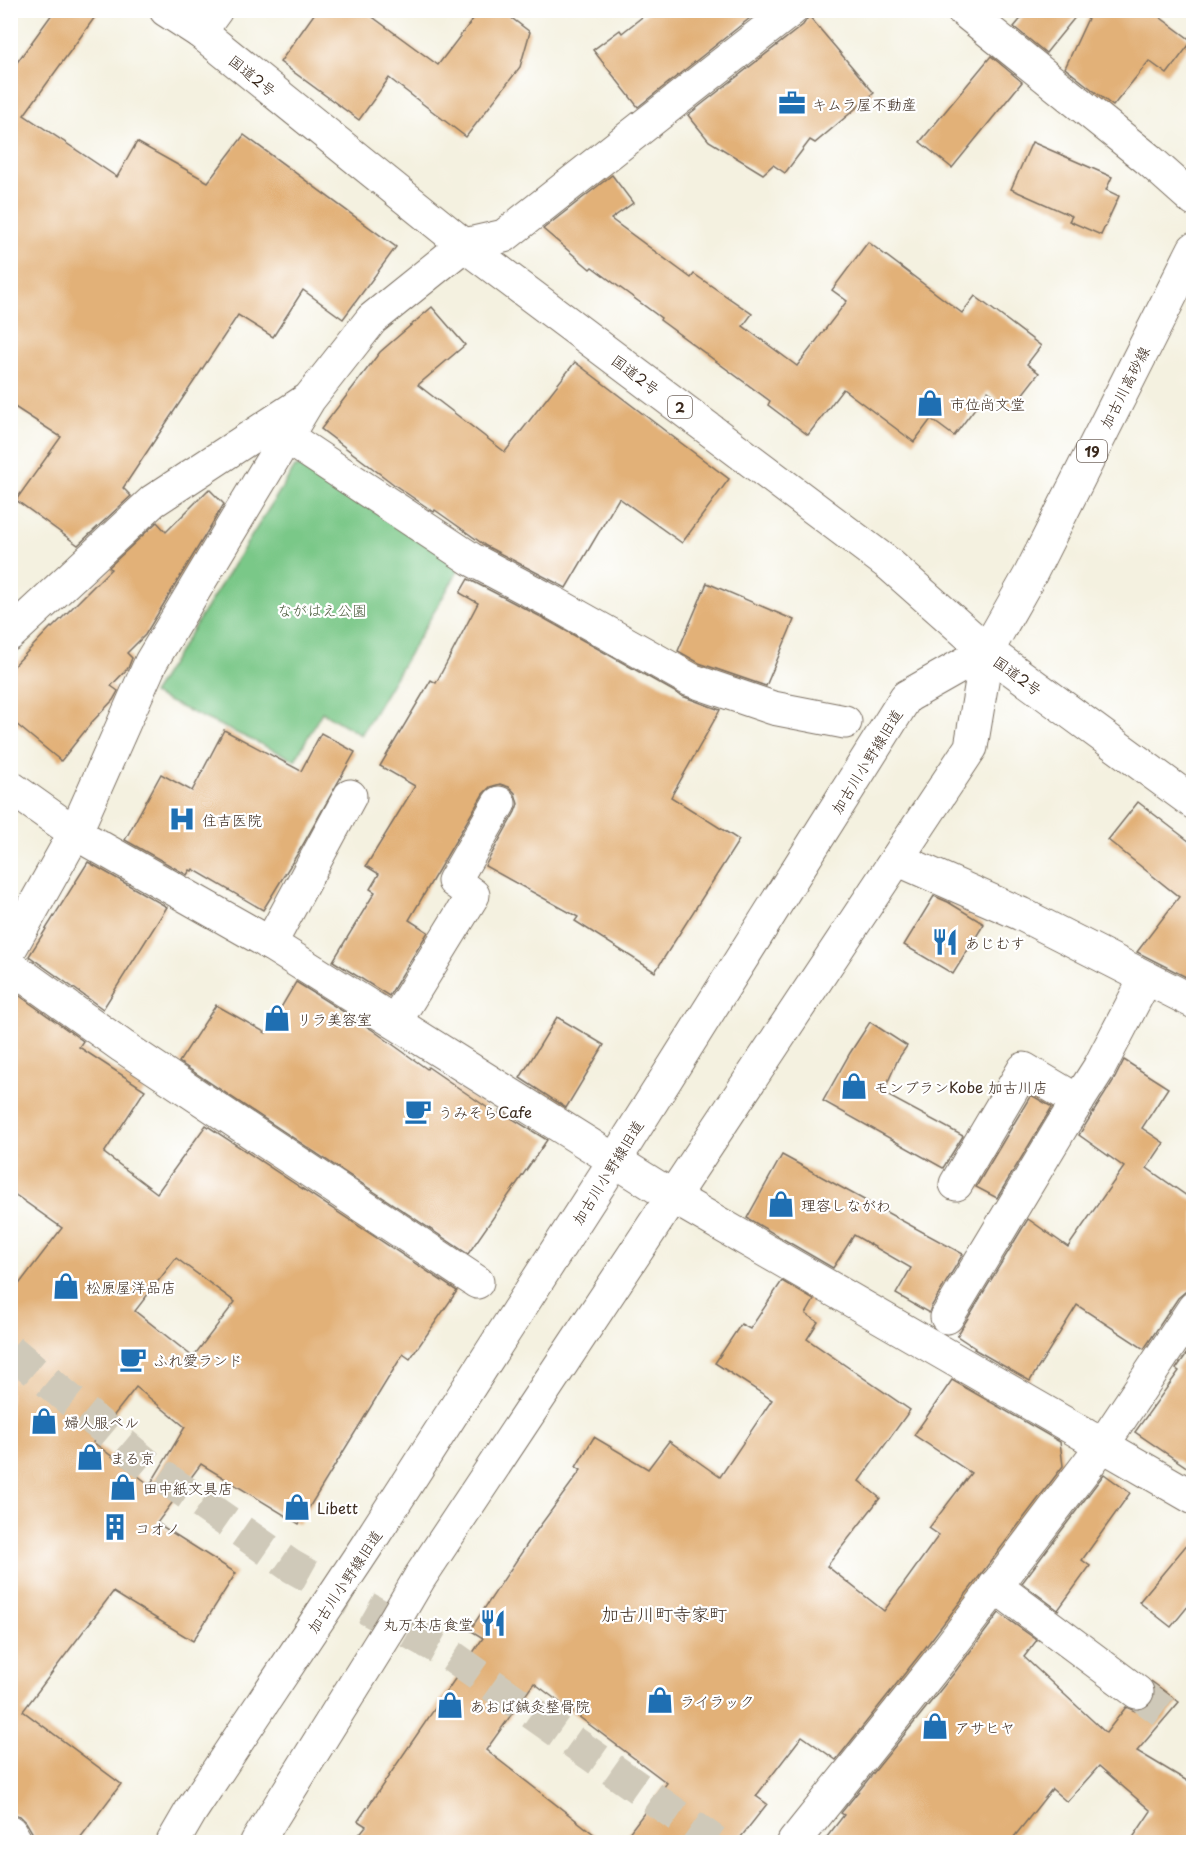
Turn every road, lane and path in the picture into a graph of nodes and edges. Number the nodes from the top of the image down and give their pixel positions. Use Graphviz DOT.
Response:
graph roads {
  1 [pos="166,10"];
  2 [pos="790,10"];
  3 [pos="963,10"];
  4 [pos="208,21"];
  5 [pos="1194,200"];
  6 [pos="464,245"];
  7 [pos="1194,249"];
  8 [pos="309,399"];
  9 [pos="287,437"];
  10 [pos="10,634"];
  11 [pos="987,651"];
  12 [pos="845,722"];
  13 [pos="10,787"];
  14 [pos="350,796"];
  15 [pos="500,803"];
  16 [pos="1194,803"];
  17 [pos="75,833"];
  18 [pos="897,859"];
  19 [pos="270,944"];
  20 [pos="10,949"];
  21 [pos="10,966"];
  22 [pos="1146,978"];
  23 [pos="1194,1002"];
  24 [pos="395,1022"];
  25 [pos="1078,1101"];
  26 [pos="615,1160"];
  27 [pos="956,1184"];
  28 [pos="673,1197"];
  29 [pos="477,1281"];
  30 [pos="1194,1308"];
  31 [pos="947,1317"];
  32 [pos="1102,1446"];
  33 [pos="1194,1498"];
  34 [pos="995,1586"];
  35 [pos="1137,1692"];
  36 [pos="10,1832"];
  37 [pos="16,1842"];
  38 [pos="173,1842"];
  39 [pos="257,1842"];
  40 [pos="794,1842"];
  1 -- 4 [label="main road, 国道2号 / 2"];
  2 -- 6 [label="main road"];
  3 -- 5 [label="main road"];
  4 -- 6 [label="main road, 国道2号 / 2"];
  6 -- 8 [label="main road"];
  6 -- 11 [label="main road, 国道2号 / 2"];
  7 -- 11 [label="main road, 加古川高砂線 / 19"];
  8 -- 9 [label="main road"];
  8 -- 10 [label="main road"];
  9 -- 12 [label="main road"];
  9 -- 17 [label="main road"];
  11 -- 16 [label="main road, 国道2号 / 2"];
  11 -- 18 [label="main road"];
  11 -- 26 [label="main road, 加古川小野線旧道"];
  13 -- 17 [label="main road"];
  14 -- 19 [label="main road"];
  15 -- 24 [label="main road"];
  17 -- 19 [label="main road"];
  17 -- 20 [label="main road"];
  18 -- 22 [label="main road"];
  18 -- 28 [label="main road"];
  19 -- 24 [label="main road"];
  21 -- 29 [label="main road"];
  22 -- 23 [label="main road"];
  22 -- 25 [label="main road"];
  24 -- 26 [label="main road"];
  25 -- 27 [label="main road"];
  25 -- 31 [label="main road"];
  26 -- 28 [label="main road"];
  26 -- 38 [label="main road, 加古川小野線旧道"];
  28 -- 32 [label="main road"];
  28 -- 39 [label="main road"];
  30 -- 32 [label="main road"];
  32 -- 33 [label="main road"];
  32 -- 34 [label="main road"];
  34 -- 35 [label="main road"];
  34 -- 40 [label="main road"];
  36 -- 37 [label="main road"];
}
